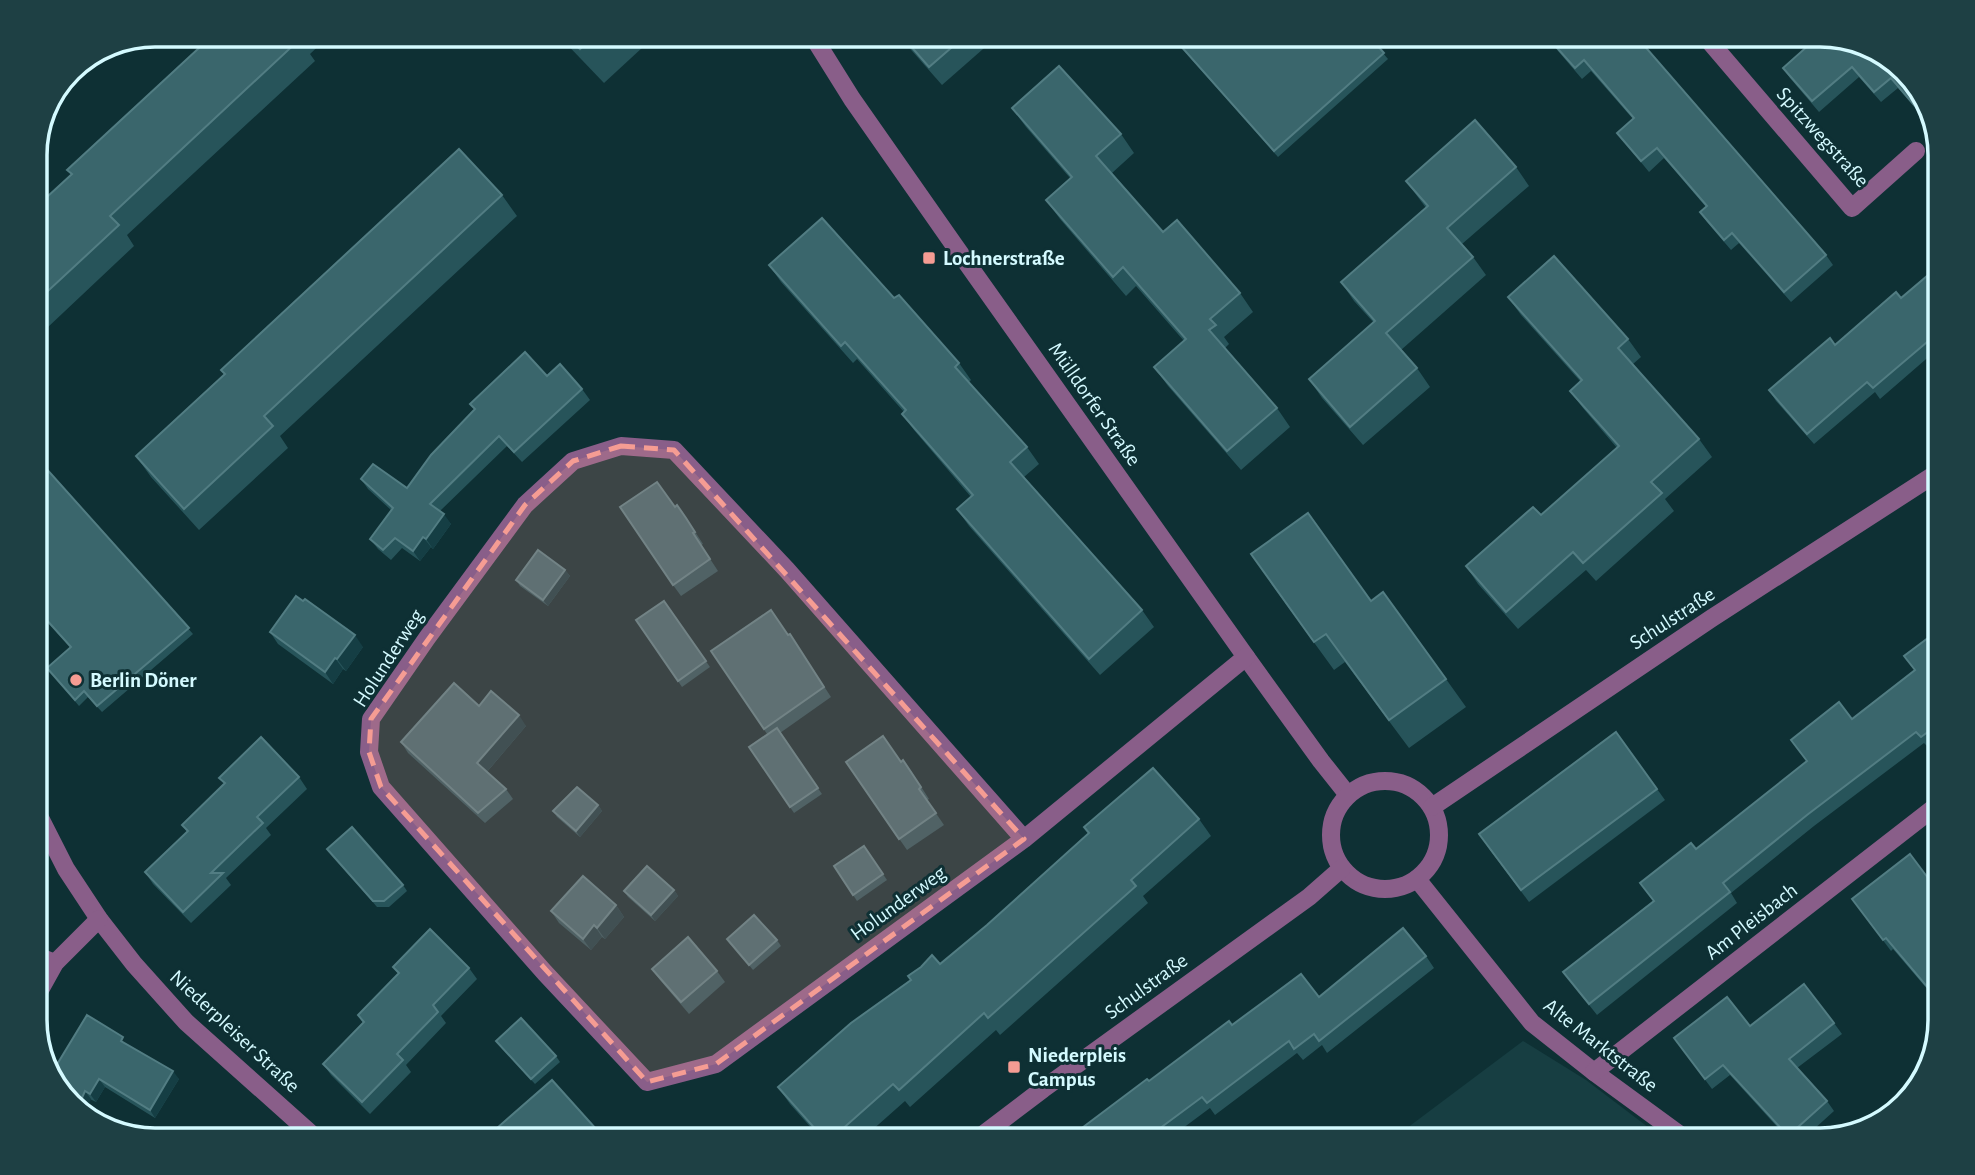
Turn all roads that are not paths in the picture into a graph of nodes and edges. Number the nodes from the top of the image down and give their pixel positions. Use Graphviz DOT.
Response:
graph roads {
  1 [pos="820,47"];
  2 [pos="1714,47"];
  3 [pos="1916,151"];
  4 [pos="1928,479"];
  5 [pos="1246,657"];
  6 [pos="1348,795"];
  7 [pos="1432,807"];
  8 [pos="1928,814"];
  9 [pos="47,832"];
  10 [pos="1024,839"];
  11 [pos="1342,868"];
  12 [pos="1417,879"];
  13 [pos="99,919"];
  14 [pos="47,960"];
  15 [pos="55,963"];
  16 [pos="47,977"];
  17 [pos="1594,1072"];
  18 [pos="305,1128"];
  19 [pos="992,1128"];
  20 [pos="1671,1128"];
  1 -- 5 [label="street, Mülldorfer Straße"];
  2 -- 3 [label="street, Spitzwegstraße"];
  4 -- 7 [label="street, Schulstraße"];
  5 -- 6 [label="street, Mülldorfer Straße"];
  5 -- 10 [label="street, Holunderweg"];
  6 -- 7 [label="street"];
  6 -- 11 [label="street"];
  7 -- 12 [label="street"];
  8 -- 17 [label="street, Am Pleisbach"];
  9 -- 13 [label="street, Niederpleiser Straße"];
  10 -- 10 [label="street, Holunderweg"];
  11 -- 12 [label="street"];
  11 -- 19 [label="street, Schulstraße"];
  12 -- 17 [label="street, Alte Marktstraße"];
  13 -- 15 [label="street"];
  13 -- 18 [label="street, Niederpleiser Straße"];
  14 -- 15 [label="street"];
  15 -- 16 [label="street"];
  17 -- 20 [label="street, Alte Marktstraße"];
}
